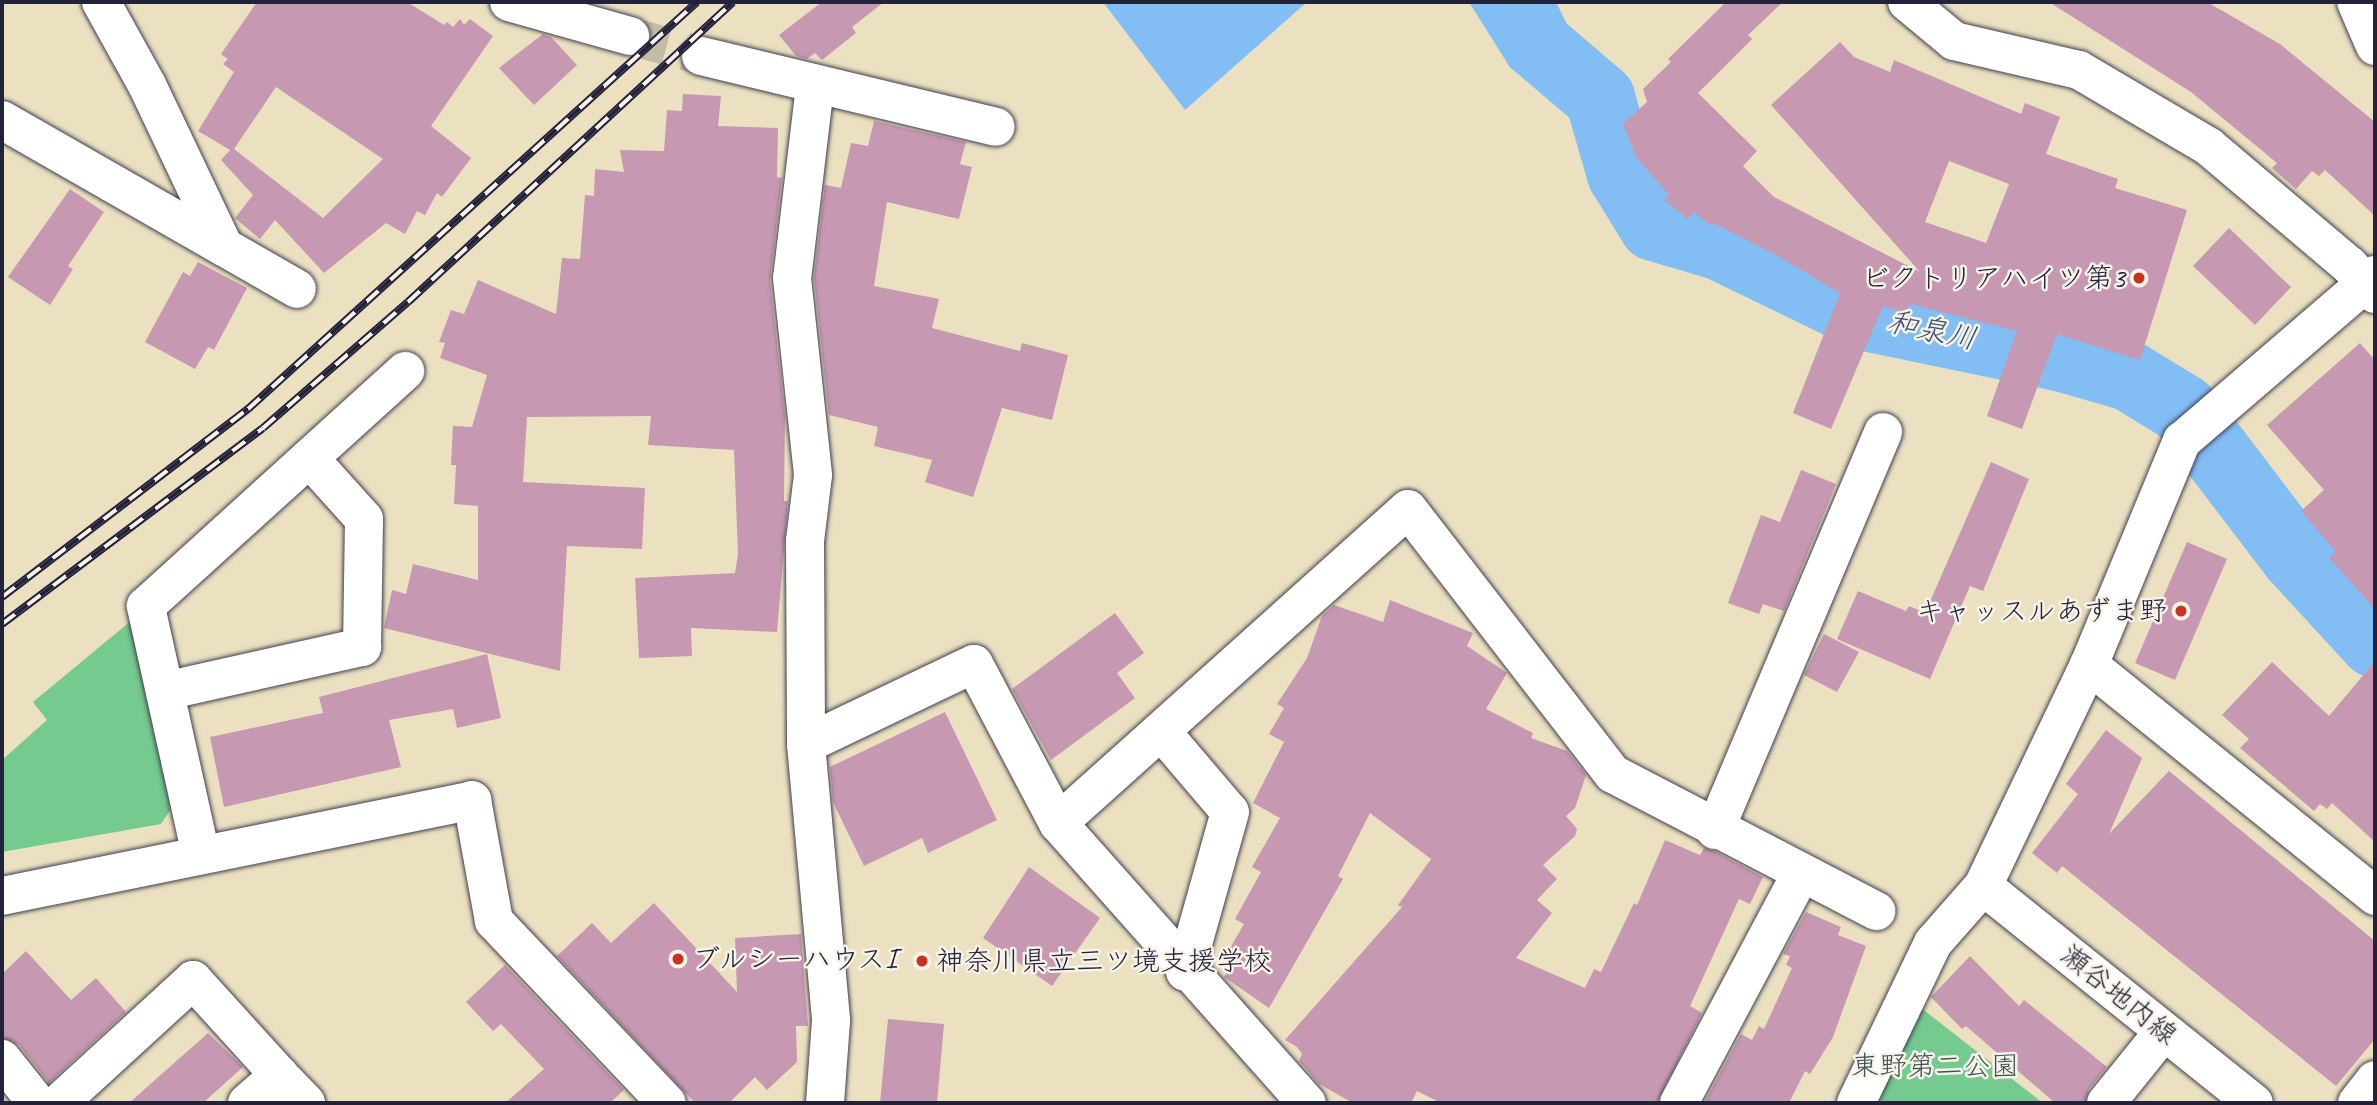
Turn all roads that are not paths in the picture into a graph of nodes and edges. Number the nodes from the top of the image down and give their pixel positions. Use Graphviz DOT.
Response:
graph roads {
  1 [pos="101,2"];
  2 [pos="509,2"];
  3 [pos="1907,2"];
  4 [pos="2357,2"];
  5 [pos="613,21"];
  6 [pos="2375,46"];
  7 [pos="701,56"];
  8 [pos="815,86"];
  9 [pos="2,120"];
  10 [pos="996,127"];
  11 [pos="223,247"];
  12 [pos="2372,284"];
  13 [pos="297,289"];
  14 [pos="405,371"];
  15 [pos="1883,432"];
  16 [pos="309,458"];
  17 [pos="2089,664"];
  18 [pos="165,691"];
  19 [pos="1161,731"];
  20 [pos="806,744"];
  21 [pos="1058,823"];
  22 [pos="1715,830"];
  23 [pos="201,855"];
  24 [pos="1801,874"];
  25 [pos="1983,886"];
  26 [pos="2,896"];
  27 [pos="2375,896"];
  28 [pos="1876,911"];
  29 [pos="1185,972"];
  30 [pos="2164,1031"];
  31 [pos="2,1059"];
  32 [pos="279,1075"];
  33 [pos="2375,1080"];
  34 [pos="37,1103"];
  35 [pos="59,1103"];
  36 [pos="247,1103"];
  37 [pos="306,1103"];
  38 [pos="667,1103"];
  39 [pos="825,1103"];
  40 [pos="1307,1103"];
  41 [pos="1679,1103"];
  42 [pos="1856,1103"];
  43 [pos="2106,1103"];
  44 [pos="2254,1103"];
  45 [pos="2357,1103"];
  1 -- 11 [label="street"];
  2 -- 5 [label="street"];
  3 -- 12 [label="street"];
  4 -- 6 [label="street"];
  7 -- 8 [label="street"];
  8 -- 10 [label="street"];
  8 -- 20 [label="street"];
  9 -- 11 [label="street"];
  11 -- 13 [label="street"];
  12 -- 17 [label="street"];
  14 -- 16 [label="street"];
  15 -- 22 [label="street"];
  16 -- 18 [label="street"];
  16 -- 18 [label="street"];
  17 -- 25 [label="street"];
  17 -- 27 [label="street"];
  18 -- 23 [label="street"];
  19 -- 21 [label="street"];
  19 -- 22 [label="street"];
  19 -- 29 [label="street"];
  20 -- 21 [label="street"];
  20 -- 39 [label="street"];
  21 -- 29 [label="street"];
  22 -- 24 [label="street"];
  23 -- 26 [label="street"];
  23 -- 38 [label="street"];
  24 -- 28 [label="street"];
  24 -- 41 [label="street"];
  25 -- 30 [label="street, 瀬谷地内線"];
  25 -- 42 [label="street"];
  29 -- 40 [label="street"];
  30 -- 43 [label="street"];
  30 -- 44 [label="street, 瀬谷地内線"];
  31 -- 34 [label="street"];
  32 -- 35 [label="street"];
  32 -- 36 [label="street"];
  32 -- 37 [label="street"];
  33 -- 45 [label="street"];
}
